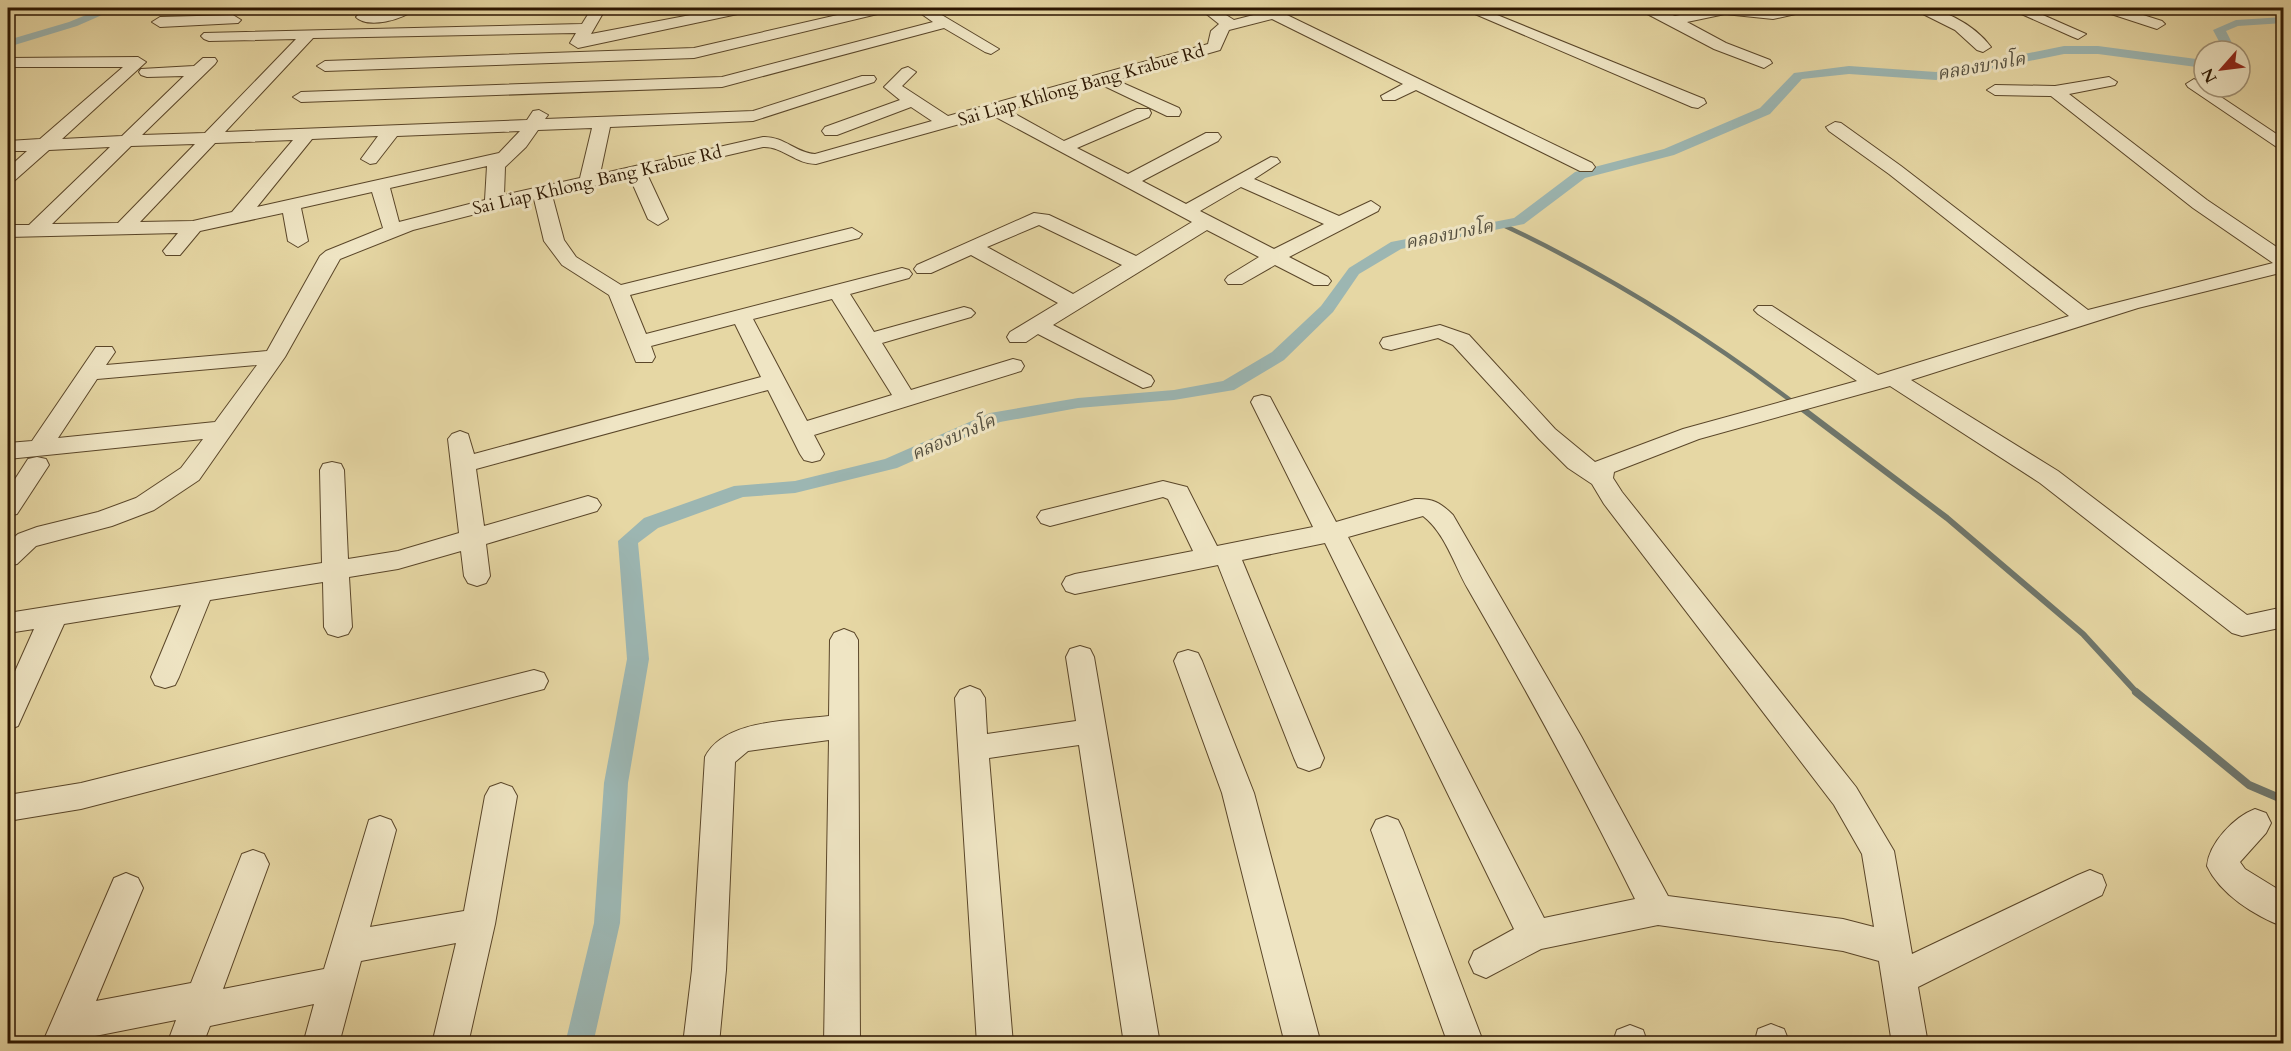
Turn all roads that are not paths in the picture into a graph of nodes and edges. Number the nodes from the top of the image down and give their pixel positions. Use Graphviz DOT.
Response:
graph roads {
  1 [pos="408,8"];
  2 [pos="602,8"];
  3 [pos="747,8"];
  4 [pos="885,8"];
  5 [pos="920,8"];
  6 [pos="1206,8"];
  7 [pos="1296,8"];
  8 [pos="1468,8"];
  9 [pos="1643,8"];
  10 [pos="1802,8"];
  11 [pos="1918,8"];
  12 [pos="1929,8"];
  13 [pos="2014,8"];
  14 [pos="2107,8"];
  15 [pos="1273,14"];
  16 [pos="1673,21"];
  17 [pos="160,22"];
  18 [pos="947,23"];
  19 [pos="2157,24"];
  20 [pos="1231,25"];
  21 [pos="1977,28"];
  22 [pos="2078,34"];
  23 [pos="308,35"];
  24 [pos="583,35"];
  25 [pos="209,36"];
  26 [pos="1376,45"];
  27 [pos="1983,47"];
  28 [pos="991,49"];
  29 [pos="1353,53"];
  30 [pos="570,58"];
  31 [pos="11,62"];
  32 [pos="1337,62"];
  33 [pos="1764,63"];
  34 [pos="325,66"];
  35 [pos="1428,70"];
  36 [pos="147,72"];
  37 [pos="908,72"];
  38 [pos="868,79"];
  39 [pos="1104,80"];
  40 [pos="1410,81"];
  41 [pos="2109,81"];
  42 [pos="551,90"];
  43 [pos="1995,90"];
  44 [pos="2055,91"];
  45 [pos="1389,96"];
  46 [pos="301,97"];
  47 [pos="1486,97"];
  48 [pos="2215,99"];
  49 [pos="907,103"];
  50 [pos="1698,103"];
  51 [pos="791,105"];
  52 [pos="1463,107"];
  53 [pos="996,110"];
  54 [pos="1173,112"];
  55 [pos="1143,114"];
  56 [pos="686,119"];
  57 [pos="602,122"];
  58 [pos="947,123"];
  59 [pos="534,124"];
  60 [pos="1835,127"];
  61 [pos="1548,128"];
  62 [pos="392,130"];
  63 [pos="308,133"];
  64 [pos="1212,136"];
  65 [pos="1525,137"];
  66 [pos="209,138"];
  67 [pos="127,141"];
  68 [pos="44,145"];
  69 [pos="8,146"];
  70 [pos="2283,147"];
  71 [pos="1063,148"];
  72 [pos="677,153"];
  73 [pos="506,157"];
  74 [pos="370,159"];
  75 [pos="1271,162"];
  76 [pos="1586,167"];
  77 [pos="637,172"];
  78 [pos="8,177"];
  79 [pos="589,180"];
  80 [pos="1240,180"];
  81 [pos="1127,182"];
  82 [pos="380,186"];
  83 [pos="542,192"];
  84 [pos="494,202"];
  85 [pos="291,206"];
  86 [pos="1371,207"];
  87 [pos="1185,212"];
  88 [pos="237,219"];
  89 [pos="658,219"];
  90 [pos="1206,222"];
  91 [pos="1339,224"];
  92 [pos="390,225"];
  93 [pos="125,226"];
  94 [pos="193,227"];
  95 [pos="35,230"];
  96 [pos="8,231"];
  97 [pos="852,234"];
  98 [pos="298,241"];
  99 [pos="972,247"];
  100 [pos="173,251"];
  101 [pos="1274,257"];
  102 [pos="2283,261"];
  103 [pos="1137,264"];
  104 [pos="2283,266"];
  105 [pos="924,268"];
  106 [pos="902,274"];
  107 [pos="1235,280"];
  108 [pos="1321,281"];
  109 [pos="838,291"];
  110 [pos="618,292"];
  111 [pos="1073,303"];
  112 [pos="1765,310"];
  113 [pos="964,314"];
  114 [pos="741,316"];
  115 [pos="2084,317"];
  116 [pos="1038,324"];
  117 [pos="1018,337"];
  118 [pos="869,340"];
  119 [pos="1391,343"];
  120 [pos="104,352"];
  121 [pos="274,357"];
  122 [pos="1013,366"];
  123 [pos="90,373"];
  124 [pos="1884,380"];
  125 [pos="774,381"];
  126 [pos="1143,381"];
  127 [pos="906,399"];
  128 [pos="1262,402"];
  129 [pos="223,429"];
  130 [pos="800,431"];
  131 [pos="460,438"];
  132 [pos="8,451"];
  133 [pos="812,454"];
  134 [pos="38,456"];
  135 [pos="464,465"];
  136 [pos="332,470"];
  137 [pos="1601,478"];
  138 [pos="588,505"];
  139 [pos="8,508"];
  140 [pos="1050,517"];
  141 [pos="1330,532"];
  142 [pos="473,539"];
  143 [pos="14,544"];
  144 [pos="1217,555"];
  145 [pos="336,570"];
  146 [pos="477,576"];
  147 [pos="1075,584"];
  148 [pos="200,592"];
  149 [pos="54,616"];
  150 [pos="2283,617"];
  151 [pos="8,623"];
  152 [pos="338,627"];
  153 [pos="844,640"];
  154 [pos="1080,657"];
  155 [pos="1188,661"];
  156 [pos="165,677"];
  157 [pos="534,681"];
  158 [pos="970,698"];
  159 [pos="8,718"];
  160 [pos="845,726"];
  161 [pos="1092,731"];
  162 [pos="973,748"];
  163 [pos="1309,758"];
  164 [pos="501,796"];
  165 [pos="8,808"];
  166 [pos="2255,823"];
  167 [pos="380,830"];
  168 [pos="1387,830"];
  169 [pos="253,864"];
  170 [pos="2090,885"];
  171 [pos="126,888"];
  172 [pos="1658,910"];
  173 [pos="2283,912"];
  174 [pos="478,924"];
  175 [pos="1535,935"];
  176 [pos="348,947"];
  177 [pos="1486,962"];
  178 [pos="1897,964"];
  179 [pos="338,983"];
  180 [pos="199,1004"];
  181 [pos="64,1034"];
  182 [pos="185,1044"];
  183 [pos="321,1044"];
  184 [pos="450,1044"];
  185 [pos="701,1044"];
  186 [pos="842,1044"];
  187 [pos="995,1044"];
  188 [pos="1142,1044"];
  189 [pos="1303,1044"];
  190 [pos="1466,1044"];
  191 [pos="1910,1044"];
  1 -- 17 [label="street"];
  2 -- 24 [label="street"];
  3 -- 24 [label="street"];
  4 -- 30 [label="street"];
  5 -- 18 [label="street"];
  6 -- 20 [label="street"];
  7 -- 15 [label="street"];
  8 -- 50 [label="street"];
  9 -- 16 [label="street"];
  10 -- 16 [label="street"];
  11 -- 27 [label="street"];
  12 -- 21 [label="street"];
  13 -- 22 [label="street"];
  14 -- 19 [label="street"];
  15 -- 20 [label="street"];
  15 -- 29 [label="street"];
  16 -- 33 [label="street"];
  18 -- 28 [label="street"];
  18 -- 42 [label="street"];
  20 -- 39 [label="street, Sai Liap Khlong Bang Krabue Rd"];
  23 -- 24 [label="street"];
  23 -- 25 [label="street"];
  23 -- 66 [label="street"];
  24 -- 30 [label="street"];
  26 -- 29 [label="street"];
  29 -- 32 [label="street"];
  29 -- 40 [label="street"];
  30 -- 34 [label="street"];
  30 -- 42 [label="street"];
  31 -- 68 [label="street"];
  35 -- 40 [label="street"];
  36 -- 67 [label="street"];
  37 -- 58 [label="street"];
  38 -- 51 [label="street"];
  39 -- 53 [label="street, Sai Liap Khlong Bang Krabue Rd"];
  39 -- 54 [label="street"];
  40 -- 45 [label="street"];
  40 -- 52 [label="street"];
  41 -- 44 [label="street"];
  42 -- 46 [label="street"];
  42 -- 59 [label="street"];
  43 -- 44 [label="street"];
  44 -- 102 [label="street"];
  47 -- 52 [label="street"];
  48 -- 70 [label="street"];
  49 -- 51 [label="street"];
  51 -- 56 [label="street"];
  52 -- 65 [label="street"];
  53 -- 58 [label="street, Sai Liap Khlong Bang Krabue Rd"];
  53 -- 71 [label="street"];
  55 -- 71 [label="street"];
  56 -- 57 [label="street"];
  56 -- 72 [label="street"];
  57 -- 59 [label="street"];
  57 -- 79 [label="street"];
  58 -- 77 [label="street, Sai Liap Khlong Bang Krabue Rd"];
  59 -- 62 [label="street"];
  59 -- 73 [label="street"];
  60 -- 115 [label="street"];
  61 -- 65 [label="street"];
  62 -- 63 [label="street"];
  62 -- 74 [label="street"];
  63 -- 66 [label="street"];
  63 -- 88 [label="street"];
  64 -- 81 [label="street"];
  65 -- 76 [label="street"];
  66 -- 67 [label="street"];
  66 -- 93 [label="street"];
  67 -- 68 [label="street"];
  67 -- 95 [label="street"];
  68 -- 69 [label="street"];
  68 -- 78 [label="street"];
  71 -- 81 [label="street"];
  73 -- 82 [label="street"];
  73 -- 84 [label="street"];
  75 -- 80 [label="street"];
  77 -- 83 [label="street, Sai Liap Khlong Bang Krabue Rd"];
  77 -- 89 [label="street"];
  80 -- 87 [label="street"];
  80 -- 91 [label="street"];
  81 -- 87 [label="street"];
  82 -- 85 [label="street"];
  82 -- 92 [label="street"];
  83 -- 84 [label="street, Sai Liap Khlong Bang Krabue Rd"];
  83 -- 110 [label="street"];
  84 -- 121 [label="street, Sai Liap Khlong Bang Krabue Rd"];
  85 -- 88 [label="street"];
  85 -- 98 [label="street"];
  86 -- 91 [label="street"];
  87 -- 90 [label="street"];
  88 -- 94 [label="street"];
  90 -- 101 [label="street"];
  90 -- 103 [label="street"];
  91 -- 101 [label="street"];
  93 -- 94 [label="street"];
  93 -- 95 [label="street"];
  94 -- 100 [label="street"];
  95 -- 96 [label="street"];
  97 -- 110 [label="street"];
  99 -- 103 [label="street"];
  99 -- 105 [label="street"];
  99 -- 111 [label="street"];
  101 -- 107 [label="street"];
  101 -- 108 [label="street"];
  103 -- 111 [label="street"];
  104 -- 115 [label="street"];
  106 -- 109 [label="street"];
  109 -- 114 [label="street"];
  109 -- 118 [label="street"];
  110 -- 114 [label="street"];
  111 -- 116 [label="street"];
  112 -- 124 [label="street"];
  113 -- 118 [label="street"];
  114 -- 125 [label="street"];
  115 -- 124 [label="street"];
  116 -- 117 [label="street"];
  116 -- 126 [label="street"];
  118 -- 127 [label="street"];
  119 -- 137 [label="street"];
  120 -- 123 [label="street"];
  121 -- 123 [label="street"];
  121 -- 129 [label="street, Sai Liap Khlong Bang Krabue Rd"];
  122 -- 127 [label="street"];
  123 -- 134 [label="street"];
  124 -- 137 [label="street"];
  124 -- 150 [label="street"];
  125 -- 130 [label="street"];
  125 -- 135 [label="street"];
  127 -- 130 [label="street"];
  128 -- 141 [label="street"];
  129 -- 134 [label="street"];
  129 -- 143 [label="street, Sai Liap Khlong Bang Krabue Rd"];
  130 -- 133 [label="street"];
  131 -- 135 [label="street"];
  132 -- 134 [label="street"];
  134 -- 139 [label="street"];
  135 -- 142 [label="street"];
  136 -- 145 [label="street"];
  137 -- 178 [label="street"];
  138 -- 142 [label="street"];
  140 -- 144 [label="street"];
  141 -- 144 [label="street"];
  141 -- 172 [label="street"];
  141 -- 175 [label="street"];
  142 -- 145 [label="street"];
  142 -- 146 [label="street"];
  144 -- 147 [label="street"];
  144 -- 163 [label="street"];
  145 -- 148 [label="street"];
  145 -- 152 [label="street"];
  148 -- 149 [label="street"];
  148 -- 156 [label="street"];
  149 -- 151 [label="street"];
  149 -- 159 [label="street"];
  153 -- 160 [label="street"];
  154 -- 161 [label="street"];
  155 -- 189 [label="street"];
  157 -- 165 [label="street"];
  158 -- 162 [label="street"];
  160 -- 185 [label="street"];
  160 -- 186 [label="street"];
  161 -- 162 [label="street"];
  161 -- 188 [label="street"];
  162 -- 187 [label="street"];
  164 -- 174 [label="street"];
  166 -- 173 [label="street"];
  167 -- 176 [label="street"];
  168 -- 190 [label="street"];
  169 -- 180 [label="street"];
  170 -- 178 [label="street"];
  171 -- 181 [label="street"];
  172 -- 175 [label="street"];
  172 -- 178 [label="street"];
  174 -- 176 [label="street"];
  174 -- 184 [label="street"];
  175 -- 177 [label="street"];
  176 -- 179 [label="street"];
  178 -- 191 [label="street"];
  179 -- 180 [label="street"];
  179 -- 183 [label="street"];
  180 -- 181 [label="street"];
  180 -- 182 [label="street"];
}
